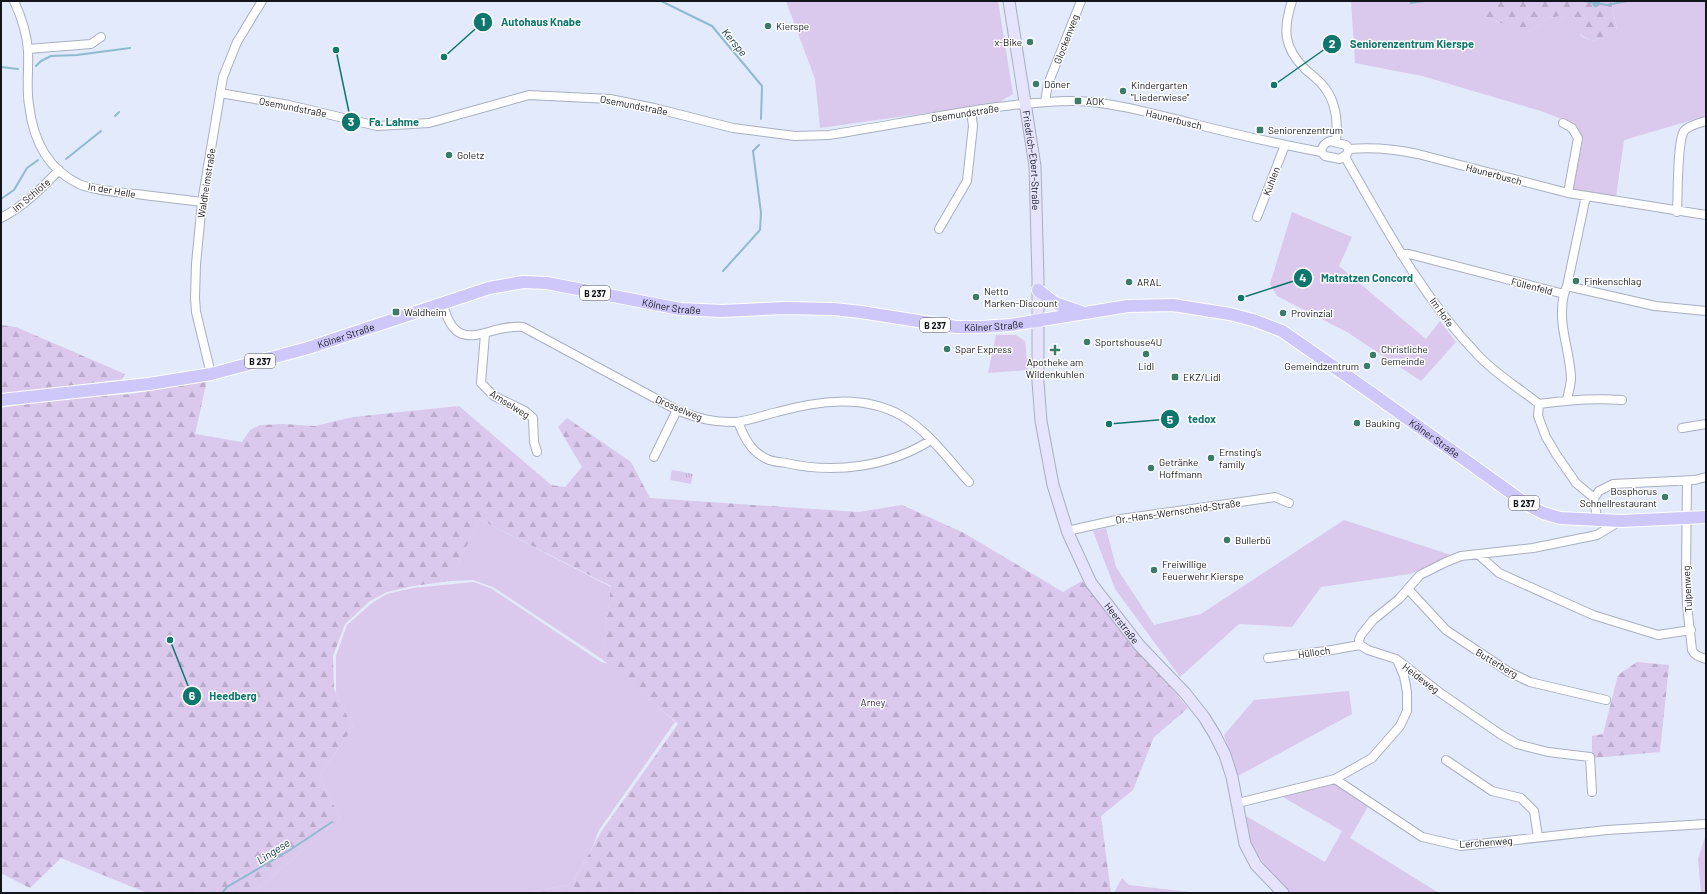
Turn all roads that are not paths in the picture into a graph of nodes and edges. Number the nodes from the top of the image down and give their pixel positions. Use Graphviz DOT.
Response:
graph roads {
  1 [pos="14,1"];
  2 [pos="262,1"];
  3 [pos="1009,1"];
  4 [pos="1081,1"];
  5 [pos="1292,1"];
  6 [pos="101,37"];
  7 [pos="28,49"];
  8 [pos="220,93"];
  9 [pos="1045,101"];
  10 [pos="1026,103"];
  11 [pos="971,111"];
  12 [pos="1706,121"];
  13 [pos="1563,123"];
  14 [pos="1336,142"];
  15 [pos="1285,145"];
  16 [pos="1349,148"];
  17 [pos="1321,152"];
  18 [pos="1345,157"];
  19 [pos="59,170"];
  20 [pos="1568,193"];
  21 [pos="1586,196"];
  22 [pos="202,202"];
  23 [pos="1677,212"];
  24 [pos="1706,215"];
  25 [pos="1257,217"];
  26 [pos="1,218"];
  27 [pos="939,229"];
  28 [pos="1401,254"];
  29 [pos="1038,290"];
  30 [pos="1566,290"];
  31 [pos="443,304"];
  32 [pos="1706,311"];
  33 [pos="1082,313"];
  34 [pos="1037,320"];
  35 [pos="485,334"];
  36 [pos="211,374"];
  37 [pos="1,400"];
  38 [pos="1567,400"];
  39 [pos="1622,400"];
  40 [pos="1538,404"];
  41 [pos="677,410"];
  42 [pos="738,422"];
  43 [pos="1706,424"];
  44 [pos="1682,428"];
  45 [pos="931,440"];
  46 [pos="537,452"];
  47 [pos="654,457"];
  48 [pos="1706,477"];
  49 [pos="1687,481"];
  50 [pos="968,482"];
  51 [pos="1594,498"];
  52 [pos="1289,502"];
  53 [pos="1706,517"];
  54 [pos="1686,518"];
  55 [pos="1597,519"];
  56 [pos="1621,521"];
  57 [pos="1067,531"];
  58 [pos="1478,554"];
  59 [pos="1408,589"];
  60 [pos="1691,630"];
  61 [pos="1360,645"];
  62 [pos="1268,658"];
  63 [pos="1703,658"];
  64 [pos="1396,659"];
  65 [pos="1606,700"];
  66 [pos="1446,760"];
  67 [pos="1335,780"];
  68 [pos="1592,792"];
  69 [pos="1238,803"];
  70 [pos="1706,824"];
  71 [pos="1538,837"];
  72 [pos="1283,893"];
  1 -- 7 [label="street, In der Helle"];
  2 -- 8 [label="street, Waldheimstraße"];
  3 -- 10 [label="main road, Friedrich-Ebert-Straße"];
  4 -- 9 [label="street, Glockenweg"];
  5 -- 14 [label="street"];
  6 -- 7 [label="street"];
  7 -- 19 [label="street, In der Helle"];
  8 -- 11 [label="street, Osemundstraße"];
  8 -- 22 [label="street, Waldheimstraße"];
  9 -- 10 [label="street, Haunerbusch"];
  9 -- 15 [label="street, Haunerbusch"];
  10 -- 11 [label="street, Osemundstraße"];
  10 -- 29 [label="main road, Friedrich-Ebert-Straße"];
  11 -- 27 [label="street"];
  12 -- 23 [label="street"];
  13 -- 20 [label="street"];
  14 -- 16 [label="street"];
  14 -- 17 [label="street"];
  15 -- 17 [label="street, Haunerbusch"];
  15 -- 25 [label="street, Kuhlen"];
  16 -- 18 [label="street"];
  16 -- 20 [label="street, Haunerbusch"];
  17 -- 18 [label="street"];
  18 -- 28 [label="street, Im Hofe"];
  19 -- 22 [label="street, In der Helle"];
  19 -- 26 [label="street, Im Schlote"];
  20 -- 21 [label="street, Haunerbusch"];
  21 -- 23 [label="street, Haunerbusch"];
  21 -- 30 [label="street"];
  22 -- 36 [label="street, Waldheimstraße"];
  23 -- 24 [label="street, Haunerbusch"];
  28 -- 30 [label="street, Füllenfeld"];
  28 -- 40 [label="street, Im Hofe"];
  29 -- 33 [label="main road"];
  29 -- 34 [label="main road, Friedrich-Ebert-Straße"];
  30 -- 32 [label="street, Füllenfeld"];
  30 -- 38 [label="street"];
  31 -- 34 [label="main road, Kölner Straße / B 237"];
  31 -- 35 [label="street, Drosselweg"];
  31 -- 36 [label="main road, Kölner Straße / B 237"];
  33 -- 34 [label="main road, Kölner Straße / B 237"];
  33 -- 55 [label="main road, Kölner Straße / B 237"];
  34 -- 57 [label="main road, Heerstraße"];
  35 -- 41 [label="street, Drosselweg"];
  35 -- 46 [label="street, Amselweg"];
  36 -- 37 [label="main road, B 237"];
  38 -- 39 [label="street"];
  38 -- 40 [label="street"];
  40 -- 51 [label="street"];
  41 -- 42 [label="street, Drosselweg"];
  41 -- 47 [label="street"];
  42 -- 45 [label="street, Drosselweg"];
  42 -- 45 [label="street"];
  43 -- 44 [label="street"];
  45 -- 50 [label="street, Drosselweg"];
  48 -- 49 [label="street"];
  49 -- 51 [label="street"];
  49 -- 54 [label="street, Tulpenweg"];
  51 -- 55 [label="street"];
  52 -- 57 [label="street, Dr.-Hans-Wernscheid-Straße"];
  53 -- 54 [label="main road, Kölner Straße / B 237"];
  54 -- 56 [label="main road, Kölner Straße / B 237"];
  54 -- 60 [label="street, Tulpenweg"];
  55 -- 56 [label="main road, Kölner Straße / B 237"];
  56 -- 58 [label="street"];
  57 -- 69 [label="main road, Heerstraße"];
  58 -- 59 [label="street"];
  58 -- 60 [label="street"];
  59 -- 61 [label="street"];
  59 -- 65 [label="street, Butterberg"];
  60 -- 63 [label="street, Tulpenweg"];
  61 -- 62 [label="street, Hülloch"];
  61 -- 64 [label="street, Heideweg"];
  64 -- 67 [label="street"];
  64 -- 68 [label="street, Heideweg"];
  66 -- 71 [label="street"];
  67 -- 69 [label="street"];
  67 -- 71 [label="street, Lerchenweg"];
  69 -- 72 [label="main road, Heerstraße"];
  70 -- 71 [label="street, Lerchenweg"];
}
